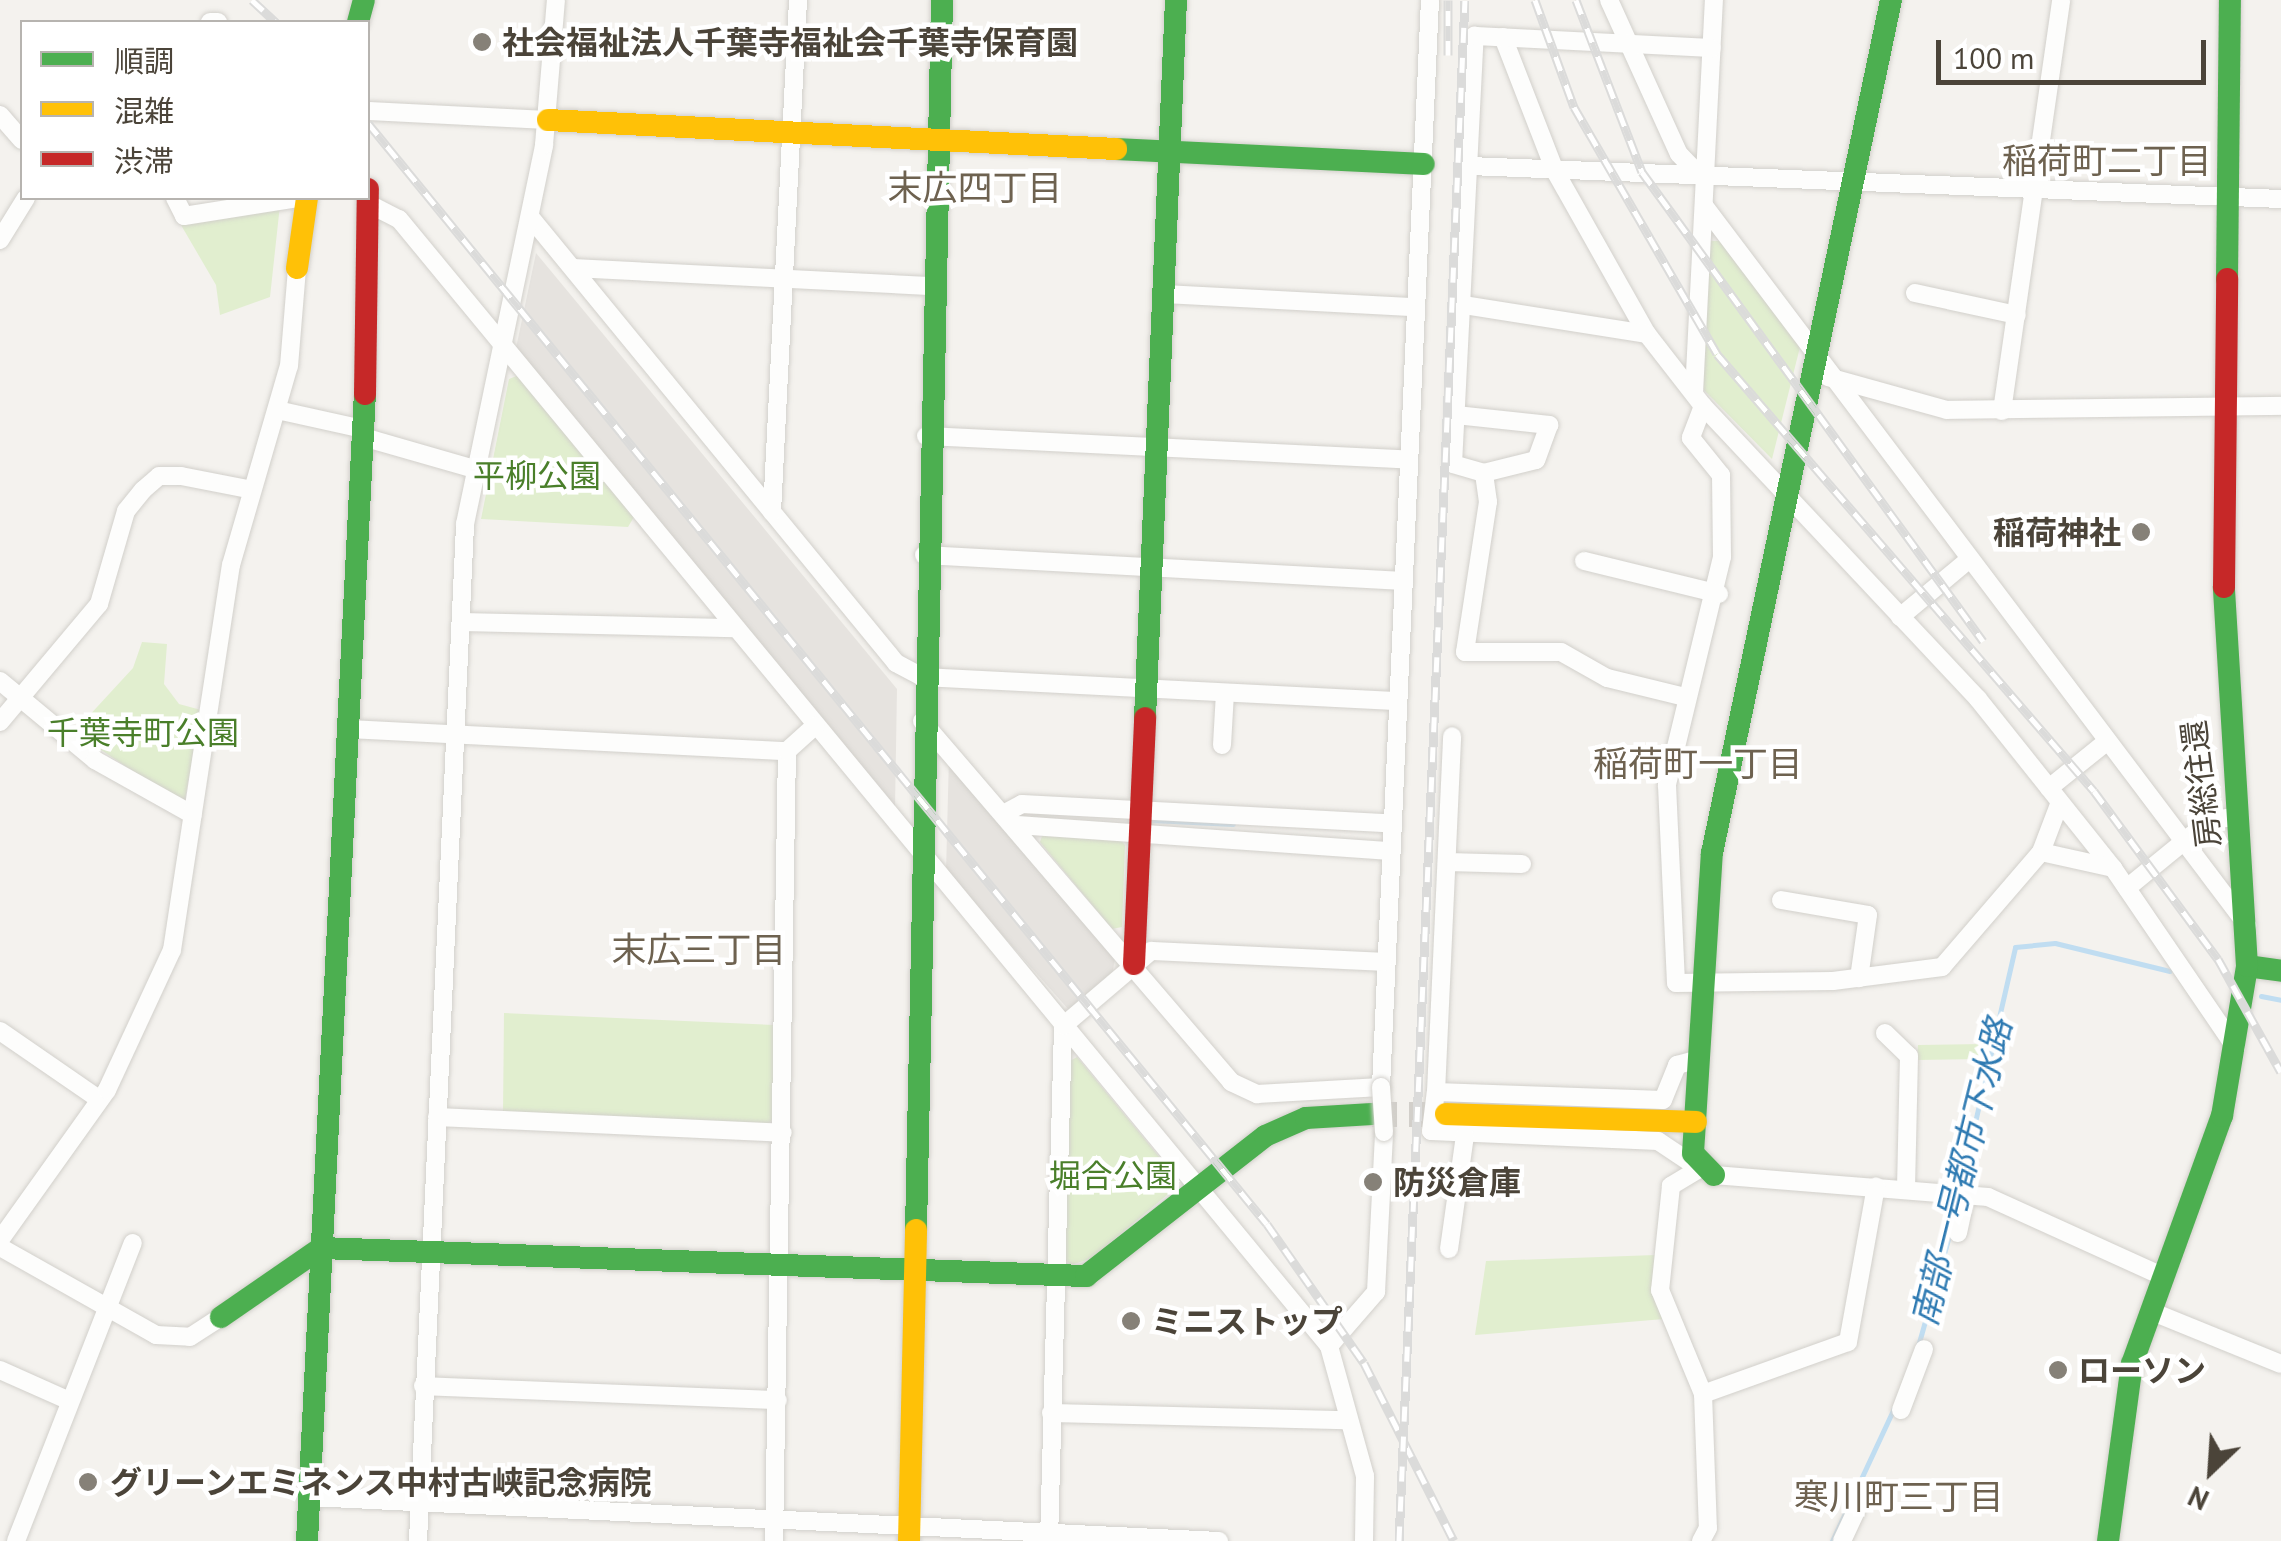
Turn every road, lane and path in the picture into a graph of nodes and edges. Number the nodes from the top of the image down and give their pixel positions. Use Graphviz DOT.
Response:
graph roads {
  1 [pos="556,0"];
  2 [pos="798,0"];
  3 [pos="942,0"];
  4 [pos="1176,0"];
  5 [pos="1430,0"];
  6 [pos="1609,0"];
  7 [pos="1714,0"];
  8 [pos="1890,0"];
  9 [pos="2062,0"];
  10 [pos="2230,0"];
  11 [pos="1503,37"];
  12 [pos="1628,44"];
  13 [pos="1712,48"];
  14 [pos="370,111"];
  15 [pos="0,115"];
  16 [pos="548,120"];
  17 [pos="791,134"];
  18 [pos="20,138"];
  19 [pos="936,140"];
  20 [pos="1168,152"];
  21 [pos="1424,164"];
  22 [pos="1470,166"];
  23 [pos="1555,171"];
  24 [pos="1700,176"];
  25 [pos="1851,183"];
  26 [pos="2037,189"];
  27 [pos="2227,197"];
  28 [pos="370,198"];
  29 [pos="2281,199"];
  30 [pos="25,200"];
  31 [pos="176,200"];
  32 [pos="285,200"];
  33 [pos="307,200"];
  34 [pos="370,200"];
  35 [pos="1705,207"];
  36 [pos="531,218"];
  37 [pos="0,240"];
  38 [pos="297,268"];
  39 [pos="573,268"];
  40 [pos="784,279"];
  41 [pos="929,286"];
  42 [pos="1914,293"];
  43 [pos="1164,294"];
  44 [pos="1464,305"];
  45 [pos="1411,307"];
  46 [pos="2017,315"];
  47 [pos="1648,334"];
  48 [pos="507,350"];
  49 [pos="1822,369"];
  50 [pos="1698,400"];
  51 [pos="2281,406"];
  52 [pos="2226,407"];
  53 [pos="277,410"];
  54 [pos="2002,410"];
  55 [pos="1456,415"];
  56 [pos="363,433"];
  57 [pos="926,436"];
  58 [pos="1155,447"];
  59 [pos="1403,459"];
  60 [pos="478,470"];
  61 [pos="1484,473"];
  62 [pos="248,490"];
  63 [pos="1787,498"];
  64 [pos="772,512"];
  65 [pos="924,556"];
  66 [pos="1584,561"];
  67 [pos="1966,562"];
  68 [pos="1150,568"];
  69 [pos="1399,581"];
  70 [pos="1719,594"];
  71 [pos="1900,617"];
  72 [pos="461,622"];
  73 [pos="734,628"];
  74 [pos="922,677"];
  75 [pos="0,681"];
  76 [pos="1145,690"];
  77 [pos="1226,693"];
  78 [pos="1685,697"];
  79 [pos="20,699"];
  80 [pos="1395,701"];
  81 [pos="922,720"];
  82 [pos="0,722"];
  83 [pos="815,726"];
  84 [pos="348,729"];
  85 [pos="455,735"];
  86 [pos="1452,736"];
  87 [pos="2106,743"];
  88 [pos="1222,745"];
  89 [pos="787,751"];
  90 [pos="2055,795"];
  91 [pos="192,815"];
  92 [pos="2236,816"];
  93 [pos="1012,819"];
  94 [pos="1138,820"];
  95 [pos="1388,823"];
  96 [pos="2186,843"];
  97 [pos="920,850"];
  98 [pos="1387,851"];
  99 [pos="2041,852"];
  100 [pos="1446,862"];
  101 [pos="1522,864"];
  102 [pos="2113,868"];
  103 [pos="2127,888"];
  104 [pos="1780,900"];
  105 [pos="2247,925"];
  106 [pos="1383,962"];
  107 [pos="1134,964"];
  108 [pos="2247,966"];
  109 [pos="2281,971"];
  110 [pos="1859,978"];
  111 [pos="1702,983"];
  112 [pos="1063,1026"];
  113 [pos="0,1030"];
  114 [pos="1884,1033"];
  115 [pos="2236,1048"];
  116 [pos="1700,1059"];
  117 [pos="1381,1087"];
  118 [pos="100,1100"];
  119 [pos="1441,1103"];
  120 [pos="436,1117"];
  121 [pos="1696,1122"];
  122 [pos="1378,1123"];
  123 [pos="783,1133"];
  124 [pos="1465,1136"];
  125 [pos="1707,1172"];
  126 [pos="1876,1187"];
  127 [pos="1906,1188"];
  128 [pos="1196,1190"];
  129 [pos="1961,1194"];
  130 [pos="1958,1232"];
  131 [pos="0,1243"];
  132 [pos="133,1243"];
  133 [pos="321,1248"];
  134 [pos="1449,1249"];
  135 [pos="430,1253"];
  136 [pos="781,1269"];
  137 [pos="914,1276"];
  138 [pos="2164,1277"];
  139 [pos="1053,1281"];
  140 [pos="101,1308"];
  141 [pos="2152,1312"];
  142 [pos="221,1317"];
  143 [pos="1329,1346"];
  144 [pos="1924,1349"];
  145 [pos="2281,1364"];
  146 [pos="0,1370"];
  147 [pos="423,1386"];
  148 [pos="1702,1394"];
  149 [pos="65,1399"];
  150 [pos="778,1400"];
  151 [pos="1901,1410"];
  152 [pos="1051,1413"];
  153 [pos="1348,1420"];
  154 [pos="310,1497"];
  155 [pos="420,1504"];
  156 [pos="1856,1511"];
  157 [pos="775,1520"];
  158 [pos="909,1533"];
  159 [pos="1049,1536"];
  160 [pos="16,1541"];
  161 [pos="308,1541"];
  162 [pos="418,1541"];
  163 [pos="774,1541"];
  164 [pos="1219,1541"];
  165 [pos="1364,1541"];
  166 [pos="1701,1541"];
  167 [pos="1842,1541"];
  168 [pos="2108,1541"];
  1 -- 16 [label="street"];
  2 -- 17 [label="street"];
  3 -- 19 [label="street"];
  4 -- 20 [label="street"];
  5 -- 21 [label="street"];
  6 -- 12 [label="street"];
  7 -- 13 [label="street"];
  8 -- 25 [label="street"];
  9 -- 26 [label="street"];
  10 -- 27 [label="street, 房総往還"];
  11 -- 12 [label="street"];
  11 -- 22 [label="street"];
  11 -- 23 [label="street"];
  12 -- 13 [label="street"];
  12 -- 24 [label="street"];
  13 -- 24 [label="street"];
  14 -- 16 [label="street"];
  15 -- 18 [label="street"];
  16 -- 17 [label="street"];
  16 -- 36 [label="street"];
  17 -- 19 [label="street"];
  17 -- 40 [label="street"];
  19 -- 20 [label="street"];
  19 -- 41 [label="street"];
  20 -- 21 [label="street"];
  20 -- 43 [label="street"];
  21 -- 45 [label="street"];
  22 -- 23 [label="street"];
  22 -- 44 [label="street"];
  23 -- 24 [label="street"];
  23 -- 47 [label="street"];
  24 -- 25 [label="street"];
  24 -- 35 [label="street"];
  25 -- 26 [label="street"];
  25 -- 49 [label="street"];
  26 -- 27 [label="street"];
  26 -- 46 [label="street"];
  27 -- 29 [label="street"];
  27 -- 52 [label="street, 房総往還"];
  28 -- 48 [label="street"];
  30 -- 37 [label="street"];
  31 -- 32 [label="street"];
  33 -- 38 [label="street"];
  34 -- 56 [label="street"];
  35 -- 49 [label="street"];
  35 -- 50 [label="street"];
  36 -- 39 [label="street"];
  36 -- 48 [label="street"];
  38 -- 53 [label="street"];
  39 -- 40 [label="street"];
  39 -- 64 [label="street"];
  40 -- 41 [label="street"];
  40 -- 64 [label="street"];
  41 -- 57 [label="street"];
  42 -- 46 [label="street"];
  43 -- 45 [label="street"];
  43 -- 58 [label="street"];
  44 -- 47 [label="street"];
  44 -- 55 [label="street"];
  45 -- 59 [label="street"];
  46 -- 54 [label="street"];
  47 -- 50 [label="street"];
  48 -- 60 [label="street"];
  48 -- 73 [label="street"];
  49 -- 54 [label="street"];
  49 -- 63 [label="street"];
  49 -- 67 [label="street"];
  50 -- 63 [label="street"];
  50 -- 70 [label="street"];
  51 -- 52 [label="street"];
  52 -- 54 [label="street"];
  52 -- 92 [label="street, 房総往還"];
  53 -- 56 [label="street"];
  53 -- 62 [label="street"];
  55 -- 61 [label="street"];
  55 -- 61 [label="street"];
  56 -- 60 [label="street"];
  56 -- 84 [label="street"];
  57 -- 58 [label="street"];
  57 -- 65 [label="street"];
  58 -- 59 [label="street"];
  58 -- 68 [label="street"];
  59 -- 69 [label="street"];
  60 -- 72 [label="street"];
  61 -- 78 [label="street"];
  62 -- 79 [label="street"];
  62 -- 91 [label="street"];
  63 -- 71 [label="street"];
  63 -- 111 [label="street"];
  64 -- 74 [label="street"];
  65 -- 68 [label="street"];
  65 -- 74 [label="street"];
  66 -- 70 [label="street"];
  67 -- 71 [label="street"];
  67 -- 87 [label="street"];
  68 -- 69 [label="street"];
  68 -- 76 [label="street"];
  69 -- 80 [label="street"];
  70 -- 78 [label="street"];
  71 -- 90 [label="street"];
  72 -- 73 [label="street"];
  72 -- 85 [label="street"];
  73 -- 83 [label="street"];
  74 -- 76 [label="street"];
  74 -- 81 [label="street"];
  75 -- 79 [label="street"];
  76 -- 77 [label="street"];
  76 -- 94 [label="street"];
  77 -- 80 [label="street"];
  77 -- 88 [label="street"];
  78 -- 111 [label="street"];
  79 -- 82 [label="street"];
  79 -- 91 [label="street"];
  80 -- 95 [label="street"];
  81 -- 93 [label="street"];
  81 -- 97 [label="street"];
  83 -- 89 [label="street"];
  83 -- 97 [label="street"];
  84 -- 85 [label="street"];
  84 -- 133 [label="street"];
  85 -- 89 [label="street"];
  85 -- 120 [label="street"];
  86 -- 100 [label="street"];
  87 -- 90 [label="street"];
  87 -- 96 [label="street"];
  89 -- 123 [label="street"];
  90 -- 99 [label="street"];
  90 -- 102 [label="street"];
  91 -- 118 [label="street"];
  92 -- 96 [label="street"];
  92 -- 105 [label="street, 房総往還"];
  93 -- 94 [label="street"];
  93 -- 107 [label="street"];
  94 -- 95 [label="street"];
  94 -- 98 [label="street"];
  94 -- 107 [label="street"];
  95 -- 98 [label="street"];
  96 -- 103 [label="street"];
  96 -- 105 [label="street"];
  97 -- 112 [label="street"];
  97 -- 137 [label="street"];
  98 -- 106 [label="street"];
  99 -- 102 [label="street"];
  99 -- 110 [label="street"];
  100 -- 101 [label="street"];
  100 -- 119 [label="street"];
  102 -- 103 [label="street"];
  103 -- 115 [label="street"];
  104 -- 110 [label="street"];
  105 -- 108 [label="street, 房総往還"];
  106 -- 107 [label="street"];
  106 -- 117 [label="street"];
  107 -- 112 [label="street"];
  107 -- 117 [label="street"];
  108 -- 109 [label="street"];
  108 -- 115 [label="street, 房総往還"];
  110 -- 111 [label="street"];
  111 -- 116 [label="street"];
  112 -- 128 [label="street"];
  112 -- 139 [label="street"];
  113 -- 118 [label="street"];
  114 -- 127 [label="street"];
  115 -- 138 [label="street, 房総往還"];
  116 -- 119 [label="street"];
  116 -- 121 [label="street"];
  117 -- 122 [label="street, bridge"];
  118 -- 131 [label="street"];
  119 -- 121 [label="street"];
  119 -- 124 [label="street"];
  120 -- 123 [label="street"];
  120 -- 135 [label="street"];
  121 -- 125 [label="street"];
  122 -- 128 [label="street"];
  122 -- 143 [label="street"];
  123 -- 136 [label="street"];
  124 -- 125 [label="street"];
  124 -- 134 [label="street"];
  125 -- 126 [label="street"];
  125 -- 148 [label="street"];
  126 -- 127 [label="street"];
  126 -- 148 [label="street"];
  127 -- 129 [label="street"];
  128 -- 139 [label="street"];
  128 -- 143 [label="street"];
  129 -- 130 [label="street"];
  129 -- 138 [label="street"];
  131 -- 140 [label="street"];
  132 -- 140 [label="street"];
  133 -- 135 [label="street"];
  133 -- 142 [label="street"];
  133 -- 154 [label="street"];
  135 -- 136 [label="street"];
  135 -- 147 [label="street"];
  136 -- 137 [label="street"];
  136 -- 150 [label="street"];
  137 -- 139 [label="street"];
  137 -- 158 [label="street"];
  138 -- 141 [label="street, 房総往還"];
  139 -- 152 [label="street"];
  140 -- 142 [label="street"];
  140 -- 149 [label="street"];
  141 -- 145 [label="street"];
  141 -- 168 [label="street, 房総往還"];
  143 -- 153 [label="street"];
  144 -- 151 [label="street"];
  146 -- 149 [label="street"];
  147 -- 150 [label="street"];
  147 -- 155 [label="street"];
  148 -- 166 [label="street"];
  149 -- 160 [label="street"];
  150 -- 157 [label="street"];
  152 -- 153 [label="street"];
  152 -- 159 [label="street"];
  153 -- 165 [label="street"];
  154 -- 155 [label="street"];
  154 -- 161 [label="street"];
  155 -- 157 [label="street"];
  155 -- 162 [label="street"];
  156 -- 167 [label="street"];
  157 -- 158 [label="street"];
  157 -- 163 [label="street"];
  158 -- 159 [label="street"];
  159 -- 164 [label="street"];
}
